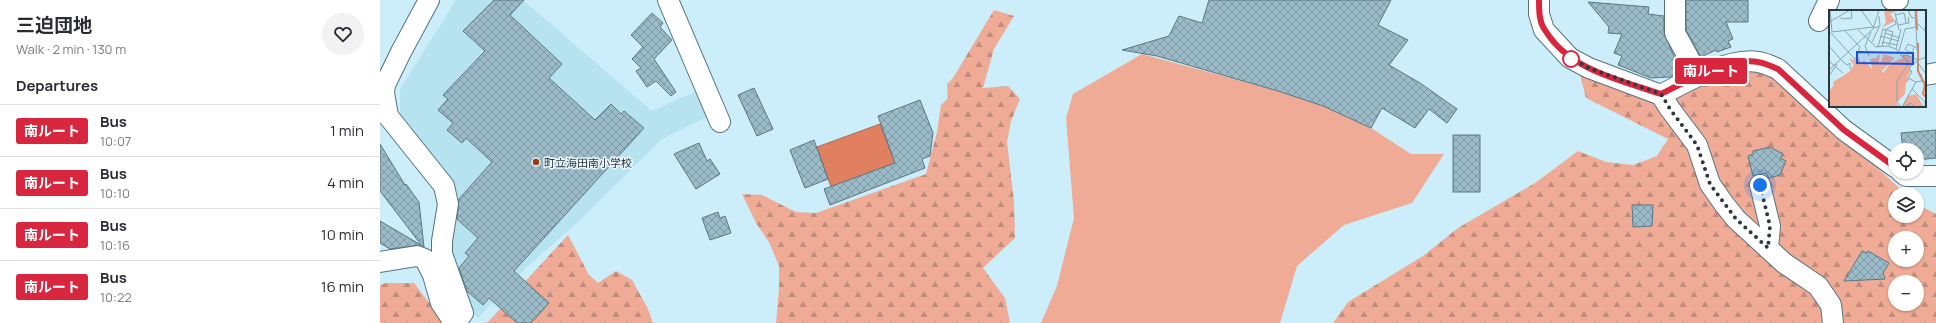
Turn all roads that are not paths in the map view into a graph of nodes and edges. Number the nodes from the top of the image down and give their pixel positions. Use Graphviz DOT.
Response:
graph roads {
  1 [pos="429,0"];
  2 [pos="668,0"];
  3 [pos="1538,0"];
  4 [pos="1676,0"];
  5 [pos="1829,0"];
  6 [pos="1892,0"];
  7 [pos="1898,0"];
  8 [pos="1819,21"];
  9 [pos="1936,73"];
  10 [pos="1698,75"];
  11 [pos="1926,75"];
  12 [pos="1661,94"];
  13 [pos="381,110"];
  14 [pos="720,122"];
  15 [pos="1888,162"];
  16 [pos="1924,176"];
  17 [pos="1936,176"];
  18 [pos="1760,185"];
  19 [pos="1768,248"];
  20 [pos="425,259"];
  21 [pos="380,262"];
  22 [pos="1833,323"];
  1 -- 13 [label="street"];
  2 -- 14 [label="street"];
  3 -- 12 [label="street"];
  4 -- 10 [label="street"];
  5 -- 8 [label="street"];
  6 -- 7 [label="street"];
  9 -- 11 [label="street"];
  10 -- 12 [label="street"];
  10 -- 15 [label="street"];
  12 -- 19 [label="street"];
  13 -- 20 [label="street"];
  13 -- 20 [label="street"];
  16 -- 17 [label="street"];
  18 -- 19 [label="street"];
  19 -- 22 [label="street"];
  20 -- 21 [label="street"];
}
